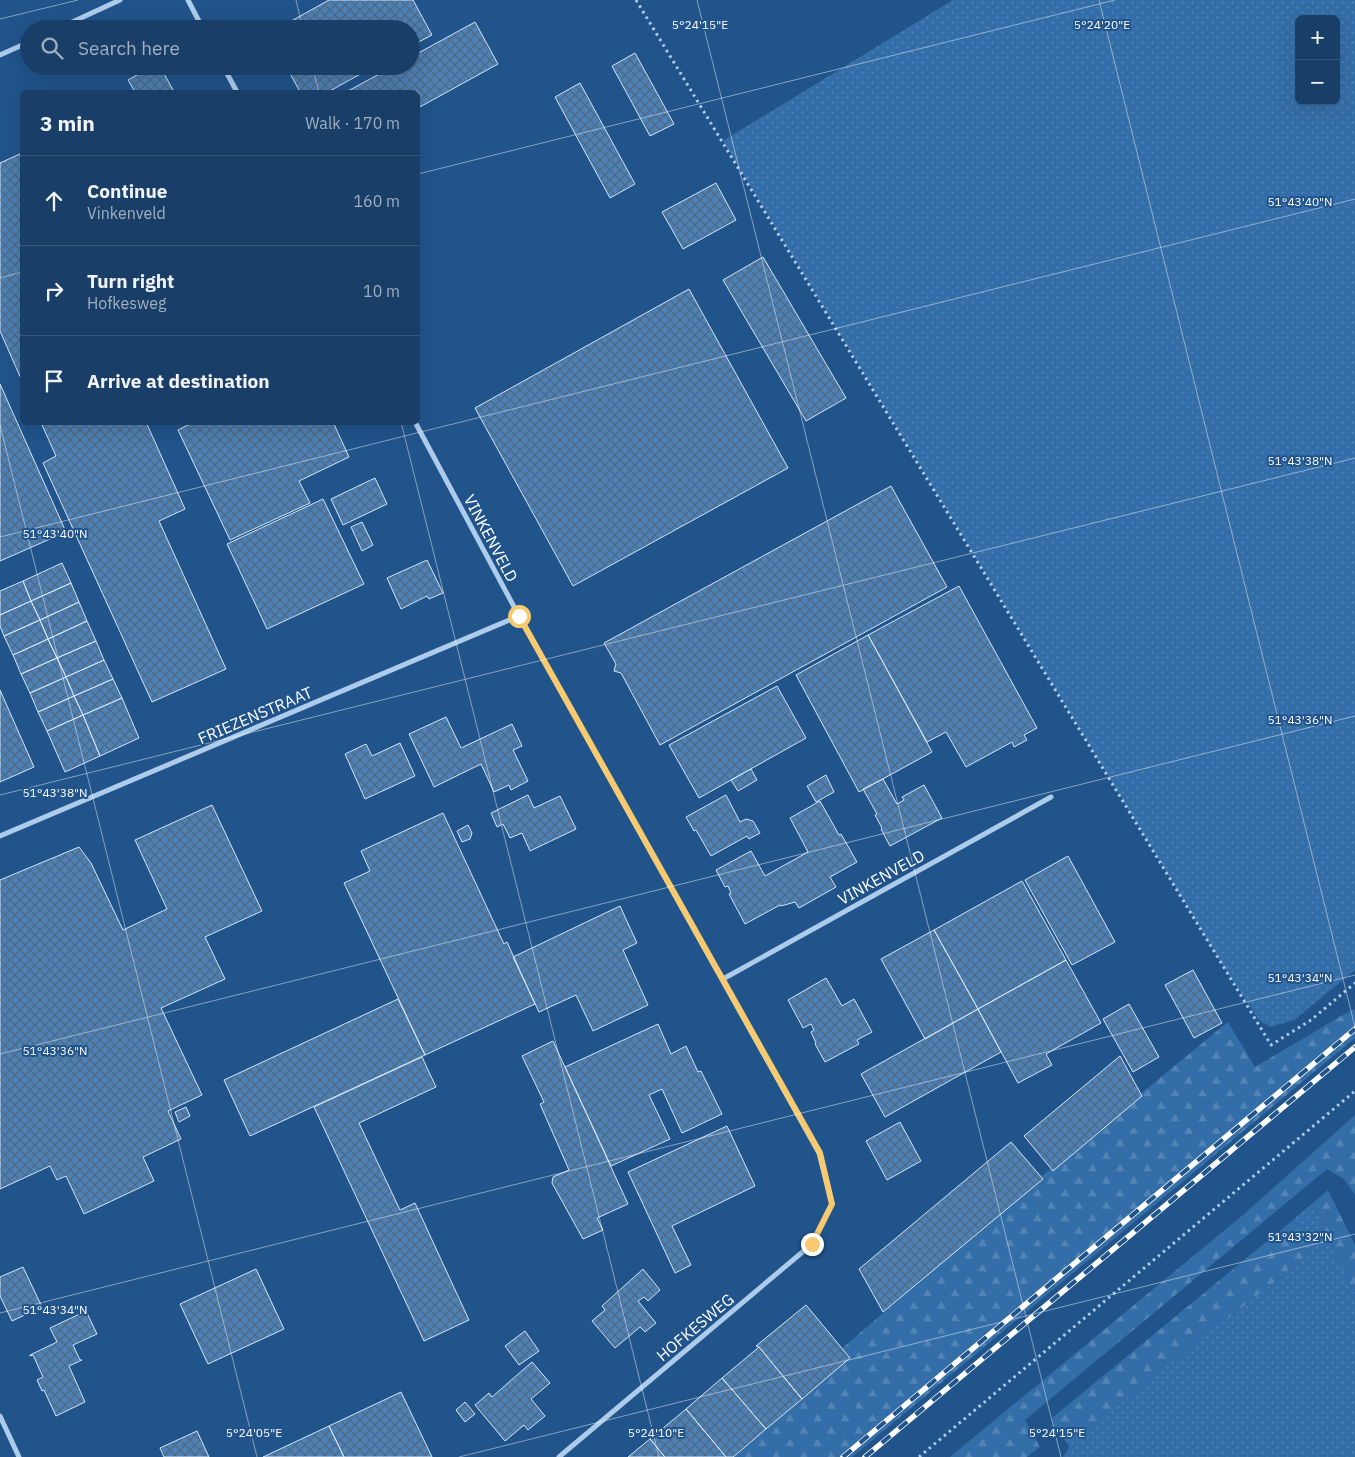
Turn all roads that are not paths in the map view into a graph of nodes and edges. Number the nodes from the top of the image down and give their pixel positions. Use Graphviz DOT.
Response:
graph roads {
  1 [pos="120,0"];
  2 [pos="188,0"];
  3 [pos="77,20"];
  4 [pos="198,20"];
  5 [pos="20,46"];
  6 [pos="0,55"];
  7 [pos="228,75"];
  8 [pos="236,90"];
  9 [pos="417,425"];
  10 [pos="519,616"];
  11 [pos="1051,797"];
  12 [pos="0,836"];
  13 [pos="723,980"];
  14 [pos="832,1204"];
  15 [pos="0,1416"];
  16 [pos="19,1457"];
  17 [pos="559,1457"];
  1 -- 3 [label="street"];
  2 -- 4 [label="street"];
  5 -- 6 [label="street"];
  7 -- 8 [label="street"];
  9 -- 10 [label="street, VINKENVELD"];
  10 -- 12 [label="street, FRIEZENSTRAAT"];
  10 -- 13 [label="street, VINKENVELD"];
  11 -- 13 [label="street, VINKENVELD"];
  13 -- 14 [label="street, VINKENVELD"];
  14 -- 17 [label="street, HOFKESWEG"];
  15 -- 16 [label="street"];
}
